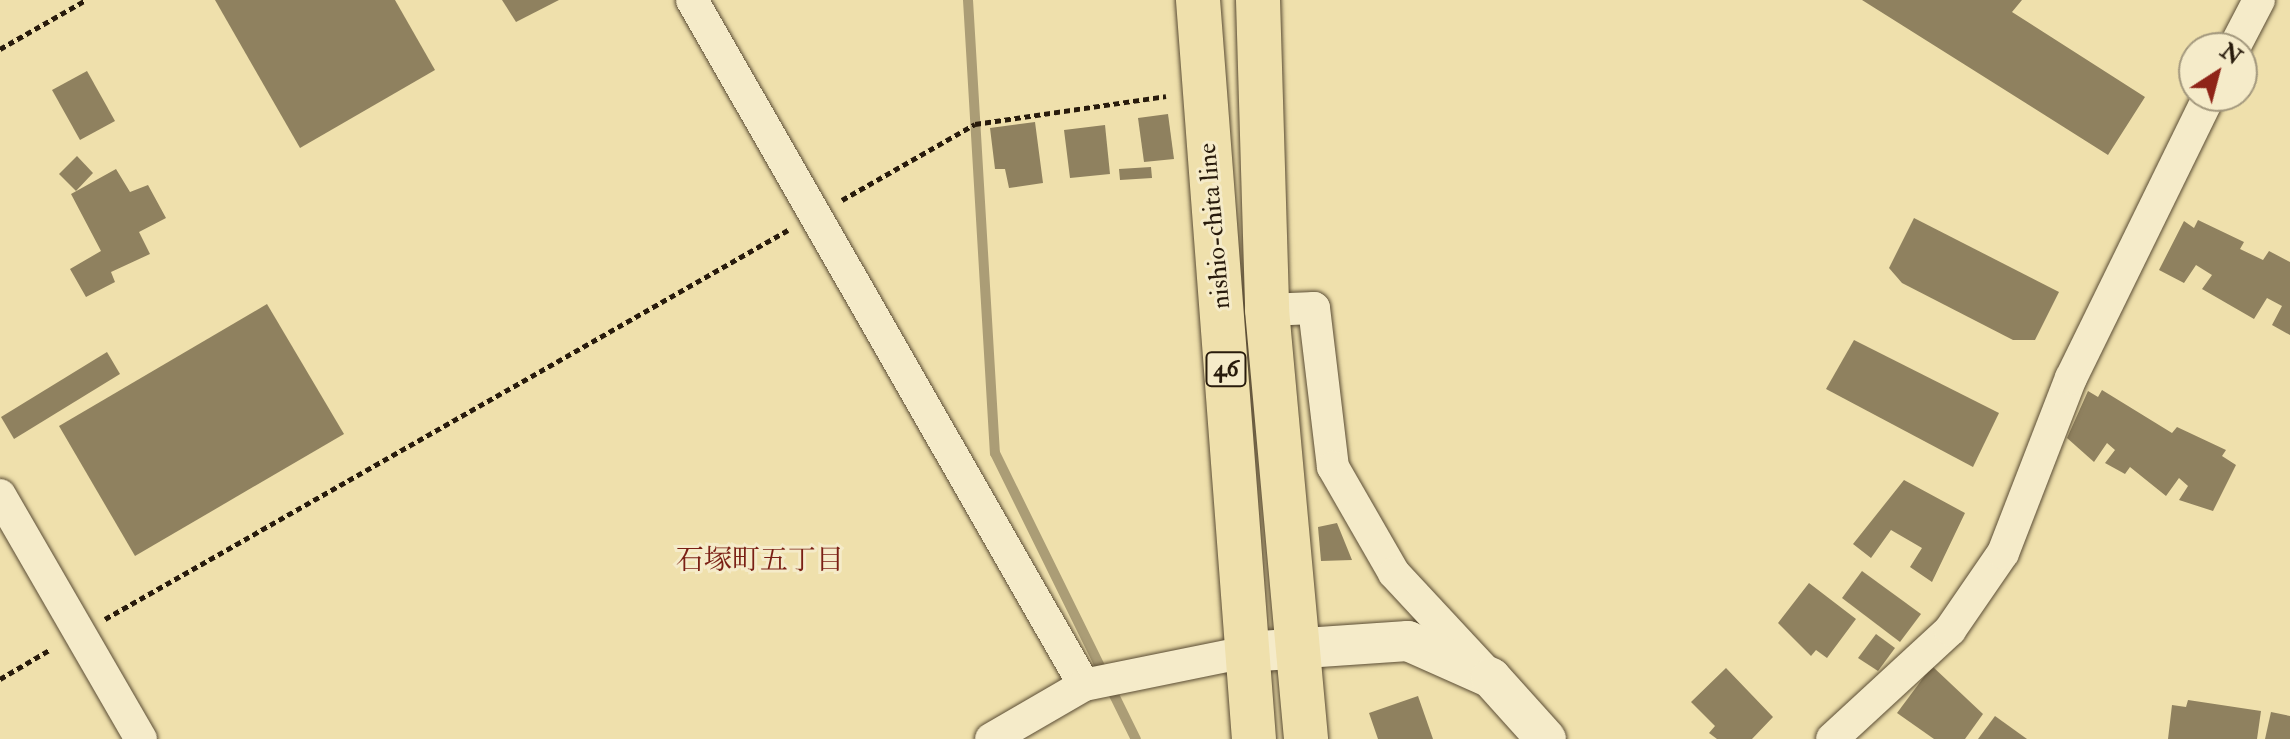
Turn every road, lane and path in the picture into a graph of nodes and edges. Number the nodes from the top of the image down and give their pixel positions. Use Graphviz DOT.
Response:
graph roads {
  1 [pos="86,0"];
  2 [pos="692,0"];
  3 [pos="1198,0"];
  4 [pos="1258,0"];
  5 [pos="2259,0"];
  6 [pos="2242,32"];
  7 [pos="0,49"];
  8 [pos="1203,90"];
  9 [pos="2201,112"];
  10 [pos="817,214"];
  11 [pos="1267,310"];
  12 [pos="0,495"];
  13 [pos="78,633"];
  14 [pos="1297,649"];
  15 [pos="1246,652"];
  16 [pos="1491,678"];
  17 [pos="0,679"];
  18 [pos="1084,685"];
  19 [pos="141,739"];
  20 [pos="991,739"];
  21 [pos="1254,739"];
  22 [pos="1306,739"];
  23 [pos="1546,739"];
  24 [pos="1832,739"];
  1 -- 7 [label="path"];
  2 -- 10 [label="street"];
  3 -- 8 [label="main road, nishio-chita line / 46"];
  4 -- 11 [label="main road, nishio-chita line / 46"];
  5 -- 6 [label="street"];
  8 -- 10 [label="path"];
  8 -- 15 [label="main road, nishio-chita line / 46"];
  9 -- 24 [label="street"];
  10 -- 13 [label="path"];
  10 -- 18 [label="street"];
  11 -- 14 [label="main road, nishio-chita line / 46"];
  11 -- 16 [label="street"];
  12 -- 13 [label="street"];
  13 -- 17 [label="path"];
  13 -- 19 [label="street"];
  14 -- 15 [label="street"];
  14 -- 16 [label="street"];
  14 -- 22 [label="main road, nishio-chita line / 46"];
  15 -- 18 [label="street"];
  15 -- 21 [label="main road, nishio-chita line / 46"];
  16 -- 23 [label="street"];
  18 -- 20 [label="street"];
}
